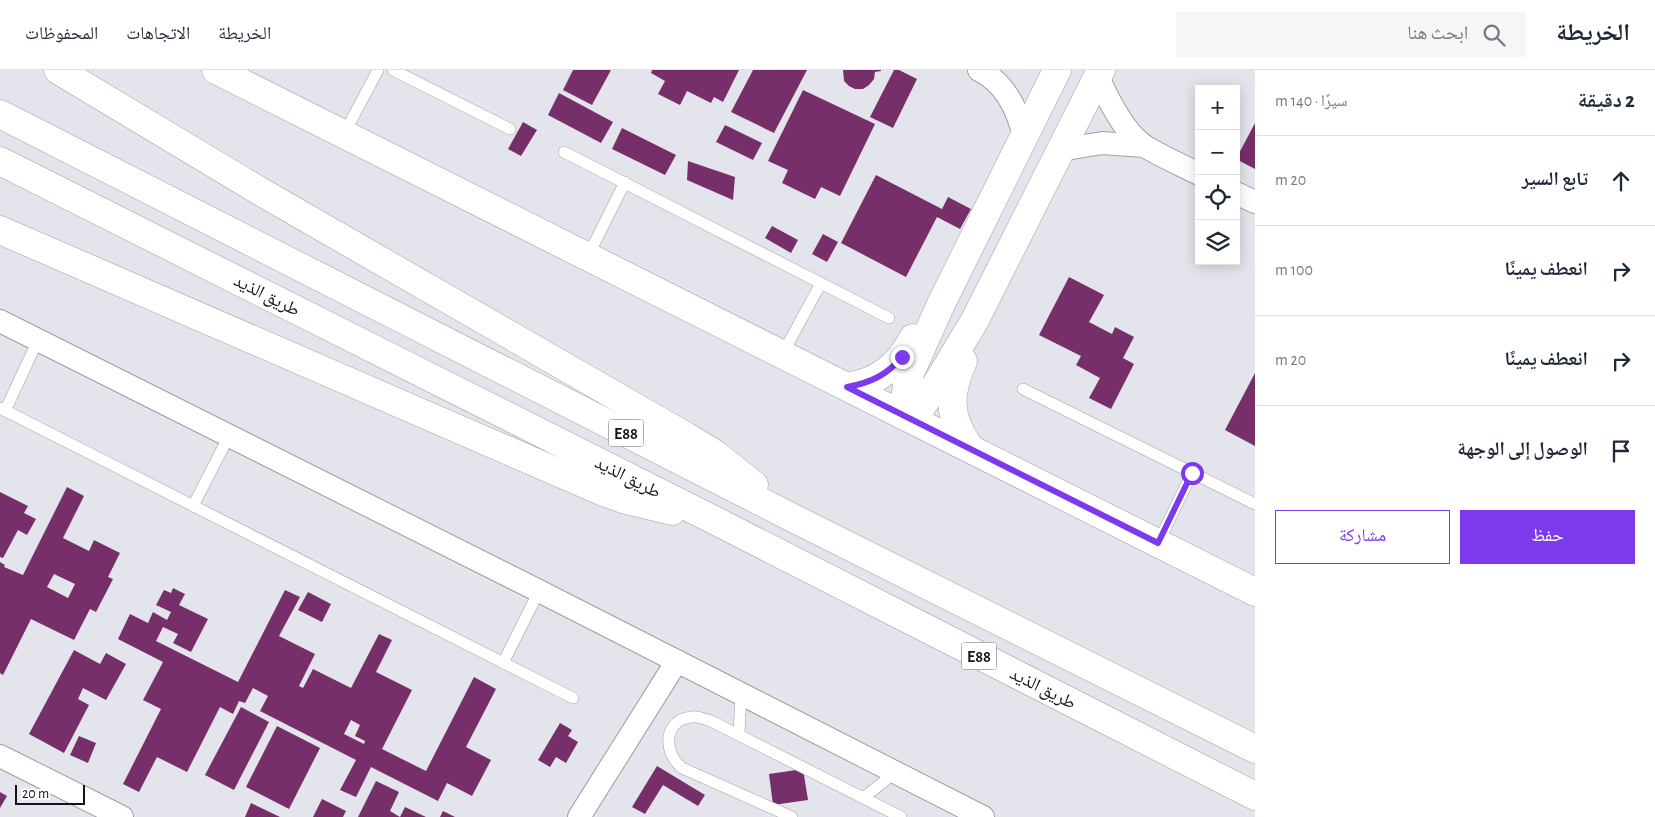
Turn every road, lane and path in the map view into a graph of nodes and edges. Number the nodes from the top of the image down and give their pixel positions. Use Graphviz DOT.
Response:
graph roads {
  1 [pos="58,70"];
  2 [pos="216,70"];
  3 [pos="378,70"];
  4 [pos="393,70"];
  5 [pos="979,70"];
  6 [pos="1057,70"];
  7 [pos="1100,73"];
  8 [pos="0,114"];
  9 [pos="510,129"];
  10 [pos="344,134"];
  11 [pos="1024,137"];
  12 [pos="1144,146"];
  13 [pos="1060,150"];
  14 [pos="564,152"];
  15 [pos="0,161"];
  16 [pos="1195,172"];
  17 [pos="625,182"];
  18 [pos="1240,195"];
  19 [pos="1255,202"];
  20 [pos="0,230"];
  21 [pos="588,256"];
  22 [pos="821,283"];
  23 [pos="942,302"];
  24 [pos="889,318"];
  25 [pos="0,321"];
  26 [pos="973,322"];
  27 [pos="38,340"];
  28 [pos="782,355"];
  29 [pos="847,387"];
  30 [pos="1023,388"];
  31 [pos="3,410"];
  32 [pos="908,417"];
  33 [pos="229,436"];
  34 [pos="970,448"];
  35 [pos="1192,473"];
  36 [pos="1255,504"];
  37 [pos="193,506"];
  38 [pos="704,515"];
  39 [pos="789,516"];
  40 [pos="1158,543"];
  41 [pos="539,591"];
  42 [pos="1255,592"];
  43 [pos="677,661"];
  44 [pos="503,663"];
  45 [pos="741,694"];
  46 [pos="573,698"];
  47 [pos="738,734"];
  48 [pos="1255,749"];
  49 [pos="0,756"];
  50 [pos="896,772"];
  51 [pos="1255,796"];
  52 [pos="863,798"];
  53 [pos="976,815"];
  54 [pos="122,817"];
  55 [pos="579,817"];
  56 [pos="792,817"];
  57 [pos="901,817"];
  1 -- 39 [label="main road"];
  2 -- 10 [label="main road"];
  3 -- 10 [label="lane"];
  4 -- 9 [label="lane"];
  5 -- 11 [label="street"];
  6 -- 11 [label="main road"];
  7 -- 12 [label="street"];
  7 -- 13 [label="main road"];
  8 -- 39 [label="main road, E88"];
  10 -- 21 [label="main road"];
  11 -- 23 [label="main road"];
  12 -- 13 [label="street"];
  12 -- 16 [label="street"];
  13 -- 26 [label="main road"];
  14 -- 17 [label="lane"];
  15 -- 38 [label="main road, طريق الذيد / E88"];
  17 -- 21 [label="lane"];
  17 -- 22 [label="lane"];
  18 -- 19 [label="street"];
  20 -- 38 [label="main road"];
  21 -- 28 [label="main road"];
  22 -- 24 [label="lane"];
  22 -- 28 [label="lane"];
  23 -- 26 [label="main road"];
  23 -- 29 [label="main road"];
  23 -- 32 [label="main road"];
  25 -- 27 [label="street"];
  26 -- 32 [label="main road"];
  26 -- 34 [label="main road"];
  27 -- 31 [label="lane"];
  27 -- 33 [label="street"];
  28 -- 29 [label="main road"];
  29 -- 32 [label="main road"];
  30 -- 35 [label="lane"];
  31 -- 37 [label="lane"];
  32 -- 34 [label="main road"];
  33 -- 37 [label="lane"];
  33 -- 41 [label="street"];
  34 -- 40 [label="main road"];
  35 -- 36 [label="lane"];
  35 -- 40 [label="lane"];
  37 -- 44 [label="lane"];
  38 -- 51 [label="main road, طريق الذيد / E88"];
  39 -- 48 [label="main road, E88"];
  40 -- 42 [label="main road"];
  41 -- 43 [label="street"];
  41 -- 44 [label="lane"];
  43 -- 45 [label="street"];
  43 -- 55 [label="street"];
  44 -- 46 [label="lane"];
  45 -- 47 [label="lane"];
  45 -- 50 [label="street"];
  47 -- 52 [label="lane"];
  47 -- 56 [label="lane"];
  49 -- 54 [label="street"];
  50 -- 52 [label="lane"];
  50 -- 53 [label="street"];
  52 -- 57 [label="lane"];
}
